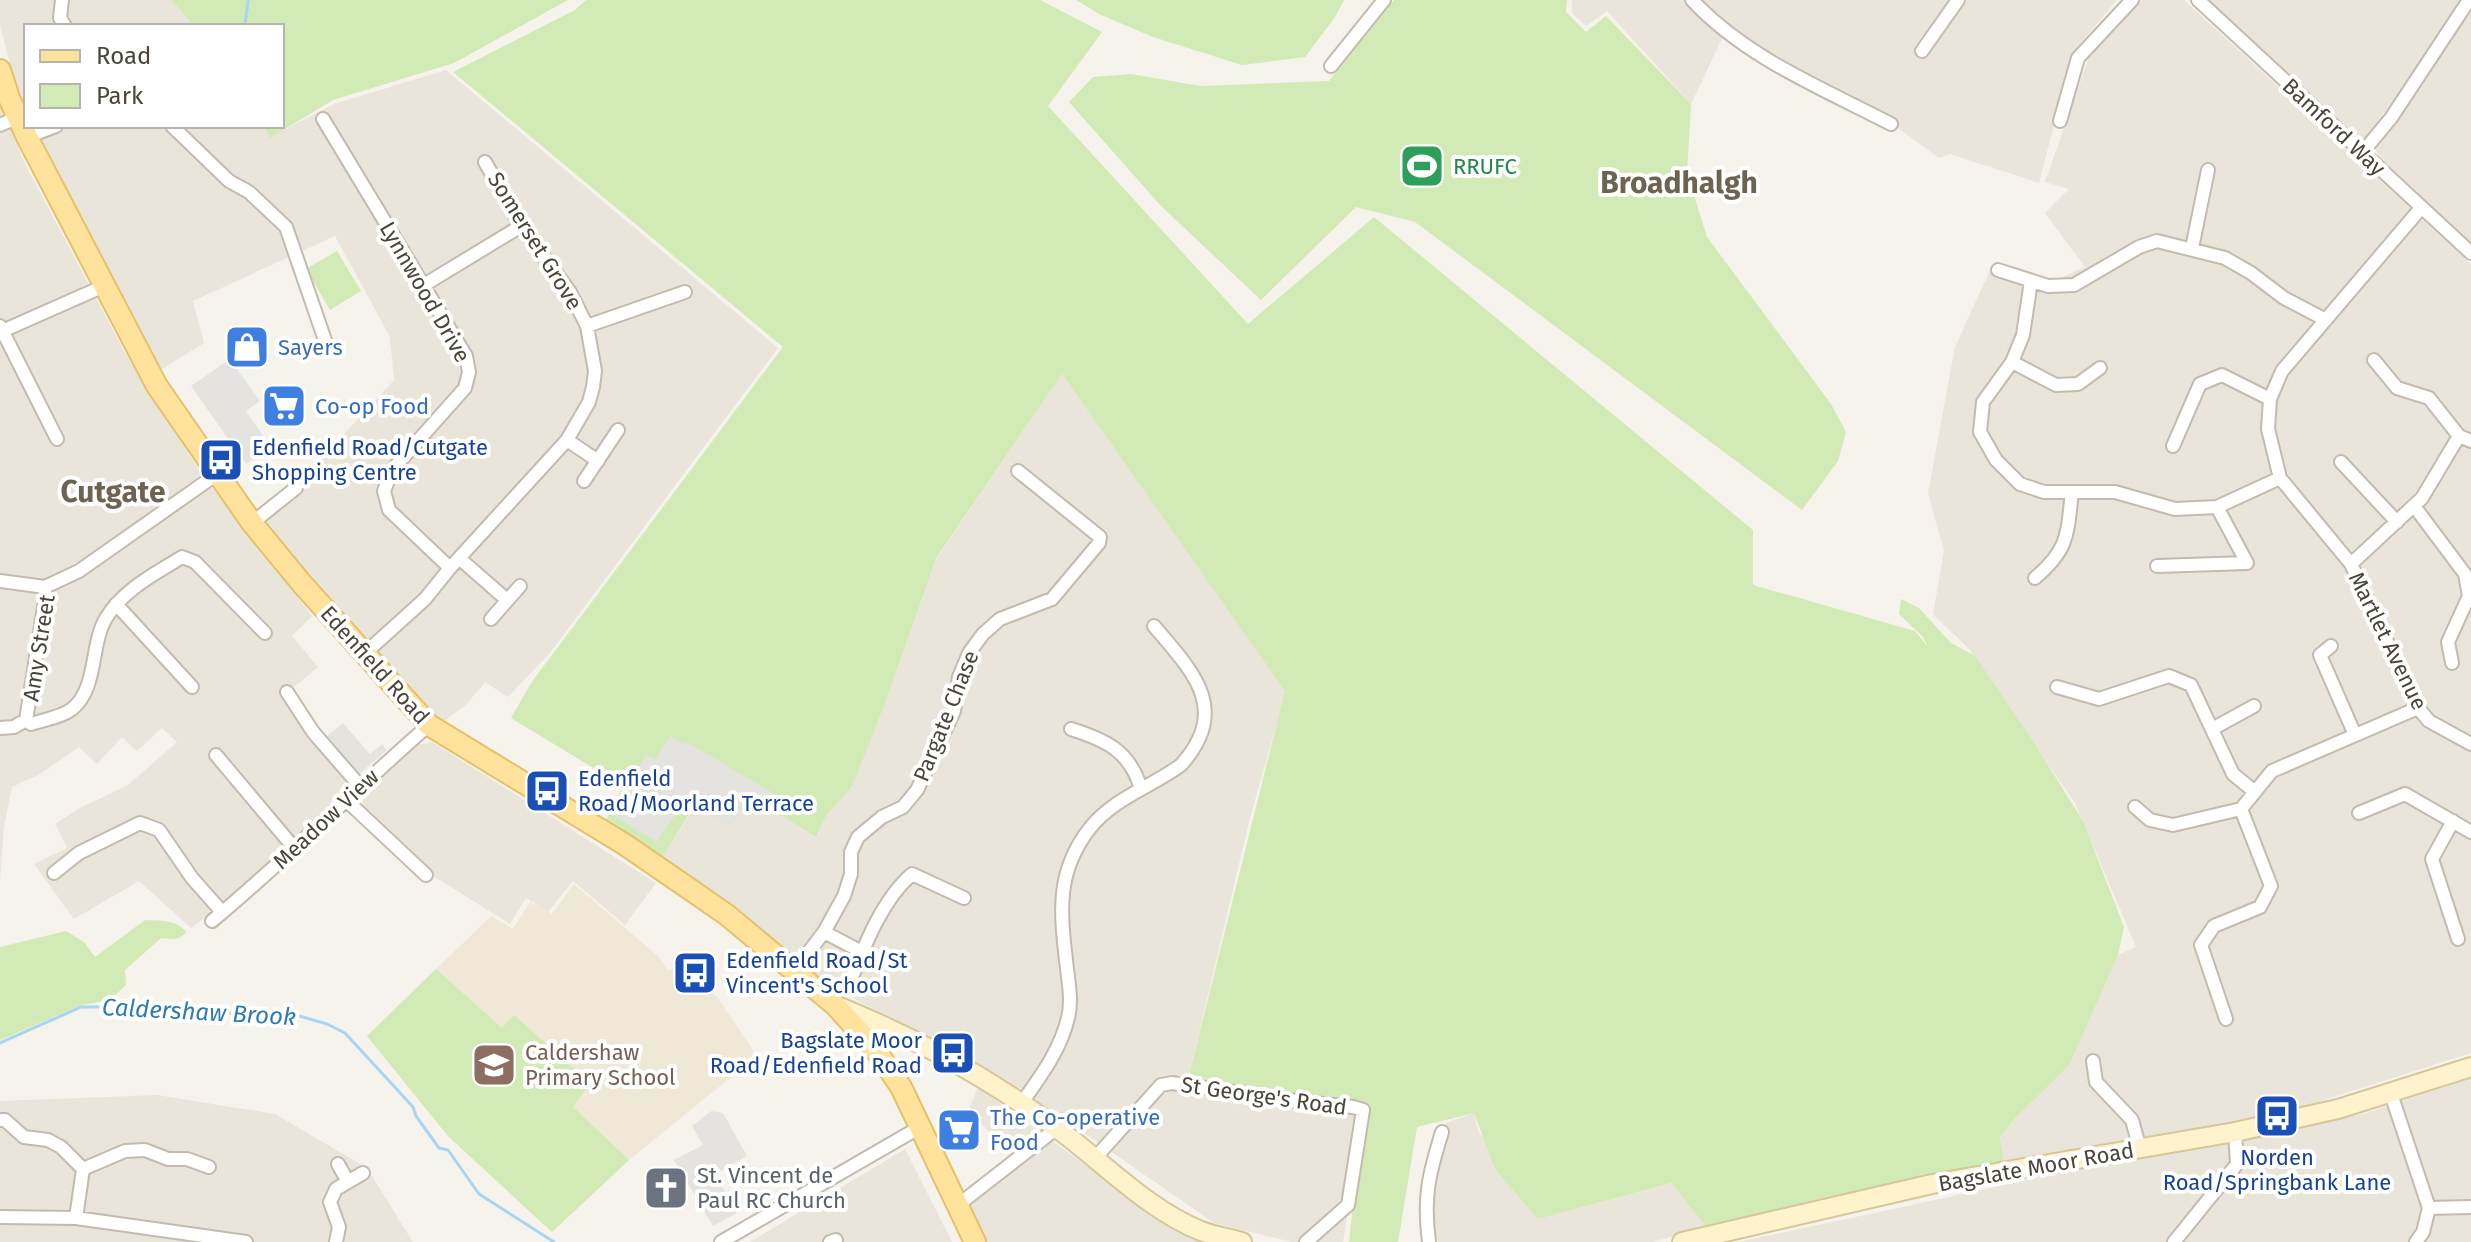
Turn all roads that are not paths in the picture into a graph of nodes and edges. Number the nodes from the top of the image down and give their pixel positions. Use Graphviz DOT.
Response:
graph roads {
  1 [pos="62,0"];
  2 [pos="1384,0"];
  3 [pos="1692,0"];
  4 [pos="1958,0"];
  5 [pos="2132,0"];
  6 [pos="2198,0"];
  7 [pos="2469,0"];
  8 [pos="64,24"];
  9 [pos="1922,51"];
  10 [pos="1331,66"];
  11 [pos="0,70"];
  12 [pos="323,119"];
  13 [pos="9,121"];
  14 [pos="2060,121"];
  15 [pos="1891,124"];
  16 [pos="51,128"];
  17 [pos="174,128"];
  18 [pos="27,137"];
  19 [pos="2362,153"];
  20 [pos="485,162"];
  21 [pos="2208,170"];
  22 [pos="2421,208"];
  23 [pos="521,226"];
  24 [pos="2192,248"];
  25 [pos="2471,253"];
  26 [pos="1998,270"];
  27 [pos="2031,281"];
  28 [pos="424,285"];
  29 [pos="104,286"];
  30 [pos="685,292"];
  31 [pos="2324,319"];
  32 [pos="587,326"];
  33 [pos="1,329"];
  34 [pos="327,346"];
  35 [pos="2374,360"];
  36 [pos="2012,362"];
  37 [pos="2100,368"];
  38 [pos="2270,399"];
  39 [pos="618,430"];
  40 [pos="2465,438"];
  41 [pos="57,439"];
  42 [pos="567,440"];
  43 [pos="2173,446"];
  44 [pos="598,461"];
  45 [pos="2341,462"];
  46 [pos="1018,471"];
  47 [pos="217,474"];
  48 [pos="2280,478"];
  49 [pos="584,481"];
  50 [pos="296,488"];
  51 [pos="2072,492"];
  52 [pos="2414,506"];
  53 [pos="2217,507"];
  54 [pos="2397,522"];
  55 [pos="252,523"];
  56 [pos="459,558"];
  57 [pos="2261,560"];
  58 [pos="2247,563"];
  59 [pos="2351,564"];
  60 [pos="2157,566"];
  61 [pos="450,568"];
  62 [pos="2035,578"];
  63 [pos="0,581"];
  64 [pos="520,586"];
  65 [pos="45,587"];
  66 [pos="507,600"];
  67 [pos="116,604"];
  68 [pos="491,619"];
  69 [pos="1154,626"];
  70 [pos="265,633"];
  71 [pos="2331,646"];
  72 [pos="363,655"];
  73 [pos="2452,663"];
  74 [pos="192,687"];
  75 [pos="2057,687"];
  76 [pos="287,692"];
  77 [pos="2254,706"];
  78 [pos="2418,708"];
  79 [pos="26,720"];
  80 [pos="429,725"];
  81 [pos="0,728"];
  82 [pos="1071,729"];
  83 [pos="2212,729"];
  84 [pos="2355,735"];
  85 [pos="2471,744"];
  86 [pos="216,755"];
  87 [pos="359,785"];
  88 [pos="1141,789"];
  89 [pos="2255,792"];
  90 [pos="345,799"];
  91 [pos="2135,807"];
  92 [pos="2241,809"];
  93 [pos="2359,813"];
  94 [pos="2453,821"];
  95 [pos="2471,832"];
  96 [pos="295,849"];
  97 [pos="54,873"];
  98 [pos="426,875"];
  99 [pos="964,898"];
  100 [pos="824,932"];
  101 [pos="2458,939"];
  102 [pos="862,952"];
  103 [pos="795,970"];
  104 [pos="852,977"];
  105 [pos="835,1005"];
  106 [pos="2226,1019"];
  107 [pos="897,1032"];
  108 [pos="875,1049"];
  109 [pos="2093,1061"];
  110 [pos="2471,1067"];
  111 [pos="2391,1094"];
  112 [pos="1021,1104"];
  113 [pos="0,1120"];
  114 [pos="922,1126"];
  115 [pos="1057,1128"];
  116 [pos="1442,1132"];
  117 [pos="2235,1132"];
  118 [pos="2140,1149"];
  119 [pos="1095,1158"];
  120 [pos="338,1164"];
  121 [pos="209,1167"];
  122 [pos="83,1169"];
  123 [pos="363,1173"];
  124 [pos="348,1182"];
  125 [pos="958,1205"];
  126 [pos="2471,1207"];
  127 [pos="2429,1208"];
  128 [pos="0,1217"];
  129 [pos="76,1218"];
  130 [pos="143,1227"];
  131 [pos="1198,1236"];
  132 [pos="2178,1240"];
  133 [pos="140,1242"];
  134 [pos="246,1242"];
  135 [pos="336,1242"];
  136 [pos="721,1242"];
  137 [pos="975,1242"];
  138 [pos="1242,1242"];
  139 [pos="1306,1242"];
  140 [pos="1429,1242"];
  141 [pos="1682,1242"];
  142 [pos="2416,1242"];
  1 -- 8 [label="street"];
  2 -- 10 [label="street"];
  3 -- 15 [label="street"];
  4 -- 9 [label="street"];
  5 -- 14 [label="street"];
  6 -- 19 [label="street, Bamford Way"];
  7 -- 19 [label="street"];
  11 -- 13 [label="main road, Edenfield Road"];
  12 -- 28 [label="street, Lynnwood Drive"];
  13 -- 18 [label="main road, Edenfield Road"];
  16 -- 18 [label="street"];
  17 -- 34 [label="street"];
  18 -- 29 [label="main road, Edenfield Road"];
  19 -- 22 [label="street, Bamford Way"];
  20 -- 23 [label="street, Somerset Grove"];
  21 -- 24 [label="street"];
  22 -- 25 [label="street, Bamford Way"];
  22 -- 31 [label="street, Martlet Avenue"];
  23 -- 28 [label="street"];
  23 -- 32 [label="street, Somerset Grove"];
  24 -- 27 [label="street"];
  24 -- 31 [label="street"];
  26 -- 27 [label="street"];
  27 -- 36 [label="street"];
  28 -- 61 [label="street, Lynnwood Drive"];
  29 -- 33 [label="street"];
  29 -- 47 [label="main road, Edenfield Road"];
  30 -- 32 [label="street"];
  31 -- 38 [label="street, Martlet Avenue"];
  32 -- 42 [label="street, Somerset Grove"];
  33 -- 41 [label="street"];
  35 -- 40 [label="street"];
  36 -- 37 [label="street"];
  36 -- 51 [label="street"];
  38 -- 43 [label="street"];
  38 -- 48 [label="street, Martlet Avenue"];
  39 -- 44 [label="street"];
  40 -- 52 [label="street"];
  42 -- 44 [label="street"];
  42 -- 56 [label="street, Somerset Grove"];
  44 -- 49 [label="street"];
  45 -- 54 [label="street"];
  46 -- 100 [label="street, Pargate Chase"];
  47 -- 55 [label="main road, Edenfield Road"];
  47 -- 65 [label="street, Amy Street"];
  48 -- 53 [label="street"];
  48 -- 59 [label="street, Martlet Avenue"];
  50 -- 55 [label="street"];
  51 -- 53 [label="street"];
  51 -- 62 [label="street"];
  52 -- 54 [label="street"];
  52 -- 73 [label="street"];
  53 -- 58 [label="street"];
  54 -- 59 [label="street"];
  55 -- 72 [label="main road, Edenfield Road"];
  56 -- 61 [label="street, Somerset Grove"];
  56 -- 66 [label="street"];
  57 -- 58 [label="street"];
  58 -- 60 [label="street"];
  59 -- 78 [label="street, Martlet Avenue"];
  61 -- 72 [label="street, Somerset Grove"];
  63 -- 65 [label="street"];
  64 -- 66 [label="street"];
  65 -- 79 [label="street, Amy Street"];
  66 -- 68 [label="street"];
  67 -- 70 [label="street"];
  67 -- 74 [label="street"];
  67 -- 79 [label="street"];
  69 -- 88 [label="street"];
  71 -- 84 [label="street"];
  72 -- 80 [label="main road, Edenfield Road"];
  75 -- 83 [label="street"];
  76 -- 87 [label="street"];
  77 -- 83 [label="street"];
  78 -- 84 [label="street"];
  78 -- 85 [label="street, Martlet Avenue"];
  79 -- 81 [label="street"];
  80 -- 87 [label="street, Meadow View"];
  80 -- 103 [label="main road, Edenfield Road"];
  82 -- 88 [label="street"];
  83 -- 89 [label="street"];
  84 -- 89 [label="street"];
  86 -- 96 [label="street"];
  87 -- 90 [label="street, Meadow View"];
  88 -- 112 [label="street"];
  89 -- 92 [label="street"];
  90 -- 96 [label="street, Meadow View"];
  90 -- 98 [label="street"];
  91 -- 92 [label="street"];
  92 -- 106 [label="street"];
  93 -- 94 [label="street"];
  94 -- 95 [label="street"];
  94 -- 101 [label="street"];
  96 -- 97 [label="street, Meadow View"];
  99 -- 102 [label="street"];
  100 -- 102 [label="street"];
  100 -- 103 [label="street, Pargate Chase"];
  102 -- 104 [label="street"];
  103 -- 105 [label="main road, Edenfield Road"];
  105 -- 107 [label="street"];
  105 -- 108 [label="main road, Edenfield Road"];
  107 -- 108 [label="street"];
  107 -- 112 [label="street"];
  108 -- 114 [label="main road, Edenfield Road"];
  109 -- 118 [label="street"];
  110 -- 111 [label="street, Bagslate Moor Road"];
  111 -- 117 [label="street, Bagslate Moor Road"];
  111 -- 127 [label="street"];
  112 -- 115 [label="street"];
  113 -- 122 [label="street"];
  114 -- 125 [label="main road, Edenfield Road"];
  114 -- 136 [label="street"];
  115 -- 119 [label="street"];
  115 -- 125 [label="street"];
  116 -- 140 [label="street"];
  117 -- 118 [label="street, Bagslate Moor Road"];
  117 -- 132 [label="street"];
  118 -- 141 [label="street, Bagslate Moor Road"];
  119 -- 131 [label="street"];
  119 -- 139 [label="street, St George's Road"];
  120 -- 124 [label="street"];
  121 -- 122 [label="street"];
  122 -- 129 [label="street"];
  123 -- 124 [label="street"];
  124 -- 135 [label="street"];
  125 -- 137 [label="main road, Edenfield Road"];
  126 -- 127 [label="street"];
  127 -- 142 [label="street"];
  128 -- 129 [label="street"];
  129 -- 130 [label="street"];
  130 -- 133 [label="street"];
  130 -- 134 [label="street"];
  131 -- 138 [label="street"];
}
